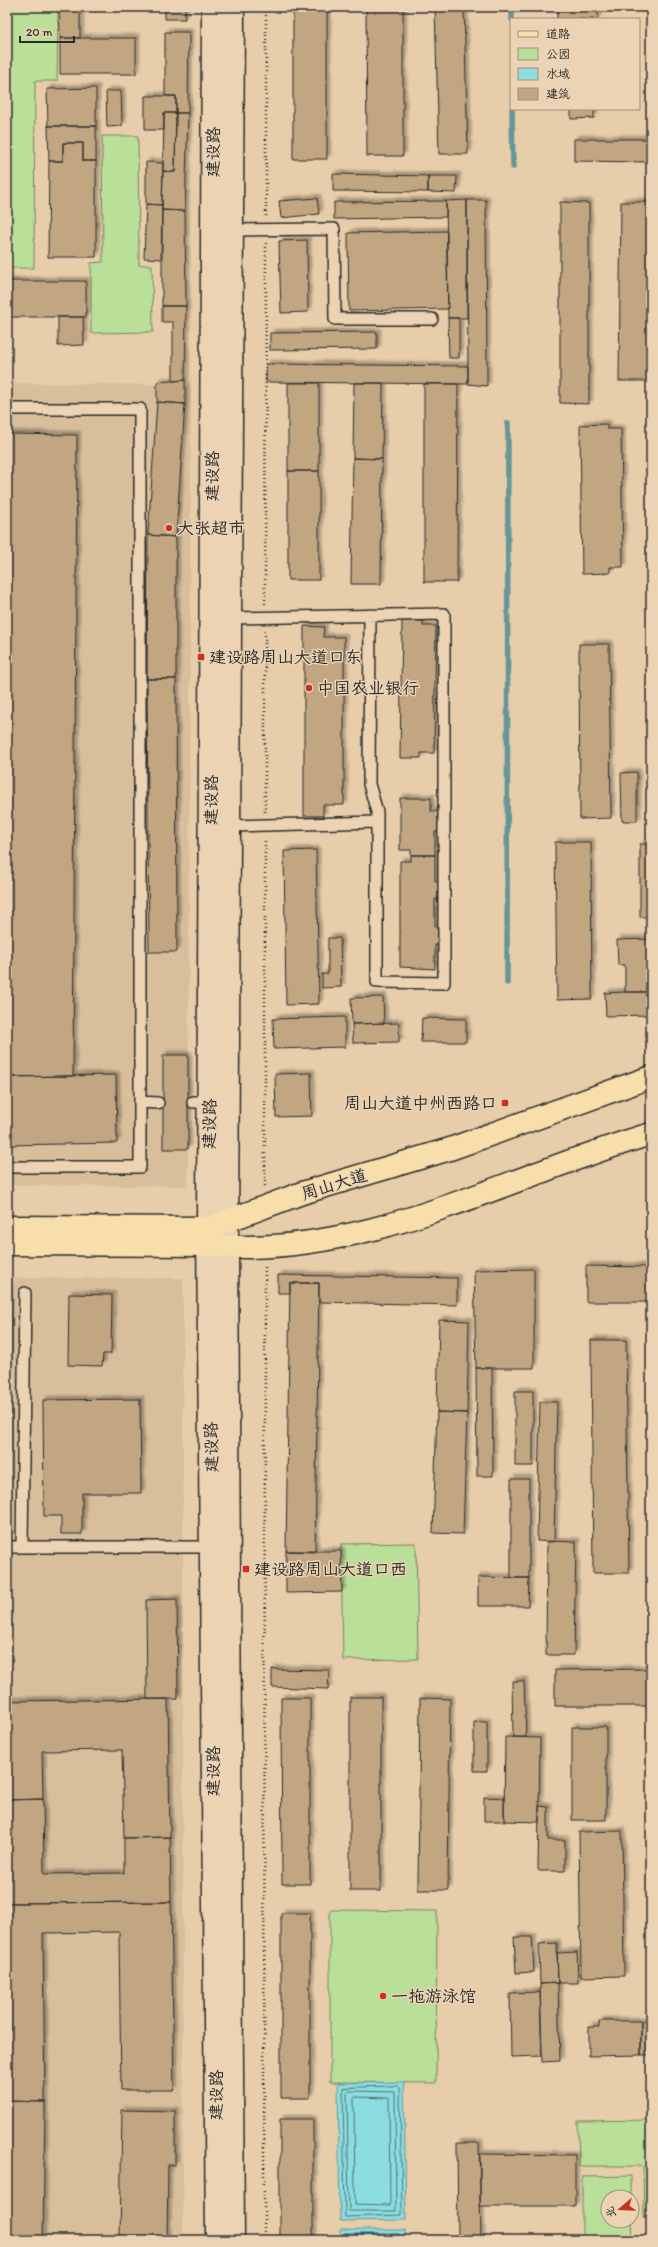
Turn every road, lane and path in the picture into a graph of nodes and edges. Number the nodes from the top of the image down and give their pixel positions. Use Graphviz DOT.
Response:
graph roads {
  1 [pos="213,7"];
  2 [pos="233,7"];
  3 [pos="266,7"];
  4 [pos="232,230"];
  5 [pos="266,230"];
  6 [pos="432,319"];
  7 [pos="7,409"];
  8 [pos="370,615"];
  9 [pos="266,617"];
  10 [pos="230,618"];
  11 [pos="377,822"];
  12 [pos="265,825"];
  13 [pos="230,826"];
  14 [pos="651,1077"];
  15 [pos="140,1102"];
  16 [pos="210,1102"];
  17 [pos="158,1103"];
  18 [pos="651,1134"];
  19 [pos="7,1167"];
  20 [pos="265,1207"];
  21 [pos="228,1220"];
  22 [pos="7,1227"];
  23 [pos="215,1240"];
  24 [pos="7,1244"];
  25 [pos="265,1246"];
  26 [pos="25,1293"];
  27 [pos="7,1547"];
  28 [pos="22,1547"];
  29 [pos="220,1547"];
  30 [pos="217,2240"];
  31 [pos="233,2240"];
  32 [pos="264,2240"];
  1 -- 16 [label="street, 建设路"];
  2 -- 4 [label="street, 建设路"];
  3 -- 5 [label="path"];
  4 -- 5 [label="lane"];
  4 -- 10 [label="street, 建设路"];
  5 -- 6 [label="lane"];
  5 -- 9 [label="path"];
  7 -- 15 [label="lane"];
  8 -- 9 [label="lane"];
  8 -- 11 [label="lane"];
  8 -- 11 [label="lane"];
  9 -- 10 [label="lane"];
  9 -- 12 [label="path"];
  10 -- 13 [label="street, 建设路"];
  11 -- 12 [label="lane"];
  12 -- 13 [label="lane"];
  12 -- 20 [label="path"];
  13 -- 16 [label="street, 建设路"];
  14 -- 20 [label="main road, 周山大道"];
  15 -- 17 [label="lane"];
  15 -- 19 [label="lane"];
  16 -- 21 [label="street, 建设路"];
  16 -- 23 [label="street, 建设路"];
  18 -- 25 [label="main road"];
  20 -- 21 [label="main road, 周山大道"];
  21 -- 23 [label="street, 建设路"];
  22 -- 23 [label="main road"];
  23 -- 24 [label="main road"];
  23 -- 25 [label="main road"];
  23 -- 29 [label="street, 建设路"];
  25 -- 32 [label="path"];
  26 -- 28 [label="lane"];
  27 -- 28 [label="lane"];
  28 -- 29 [label="lane"];
  29 -- 30 [label="street, 建设路"];
  29 -- 31 [label="street, 建设路"];
}
